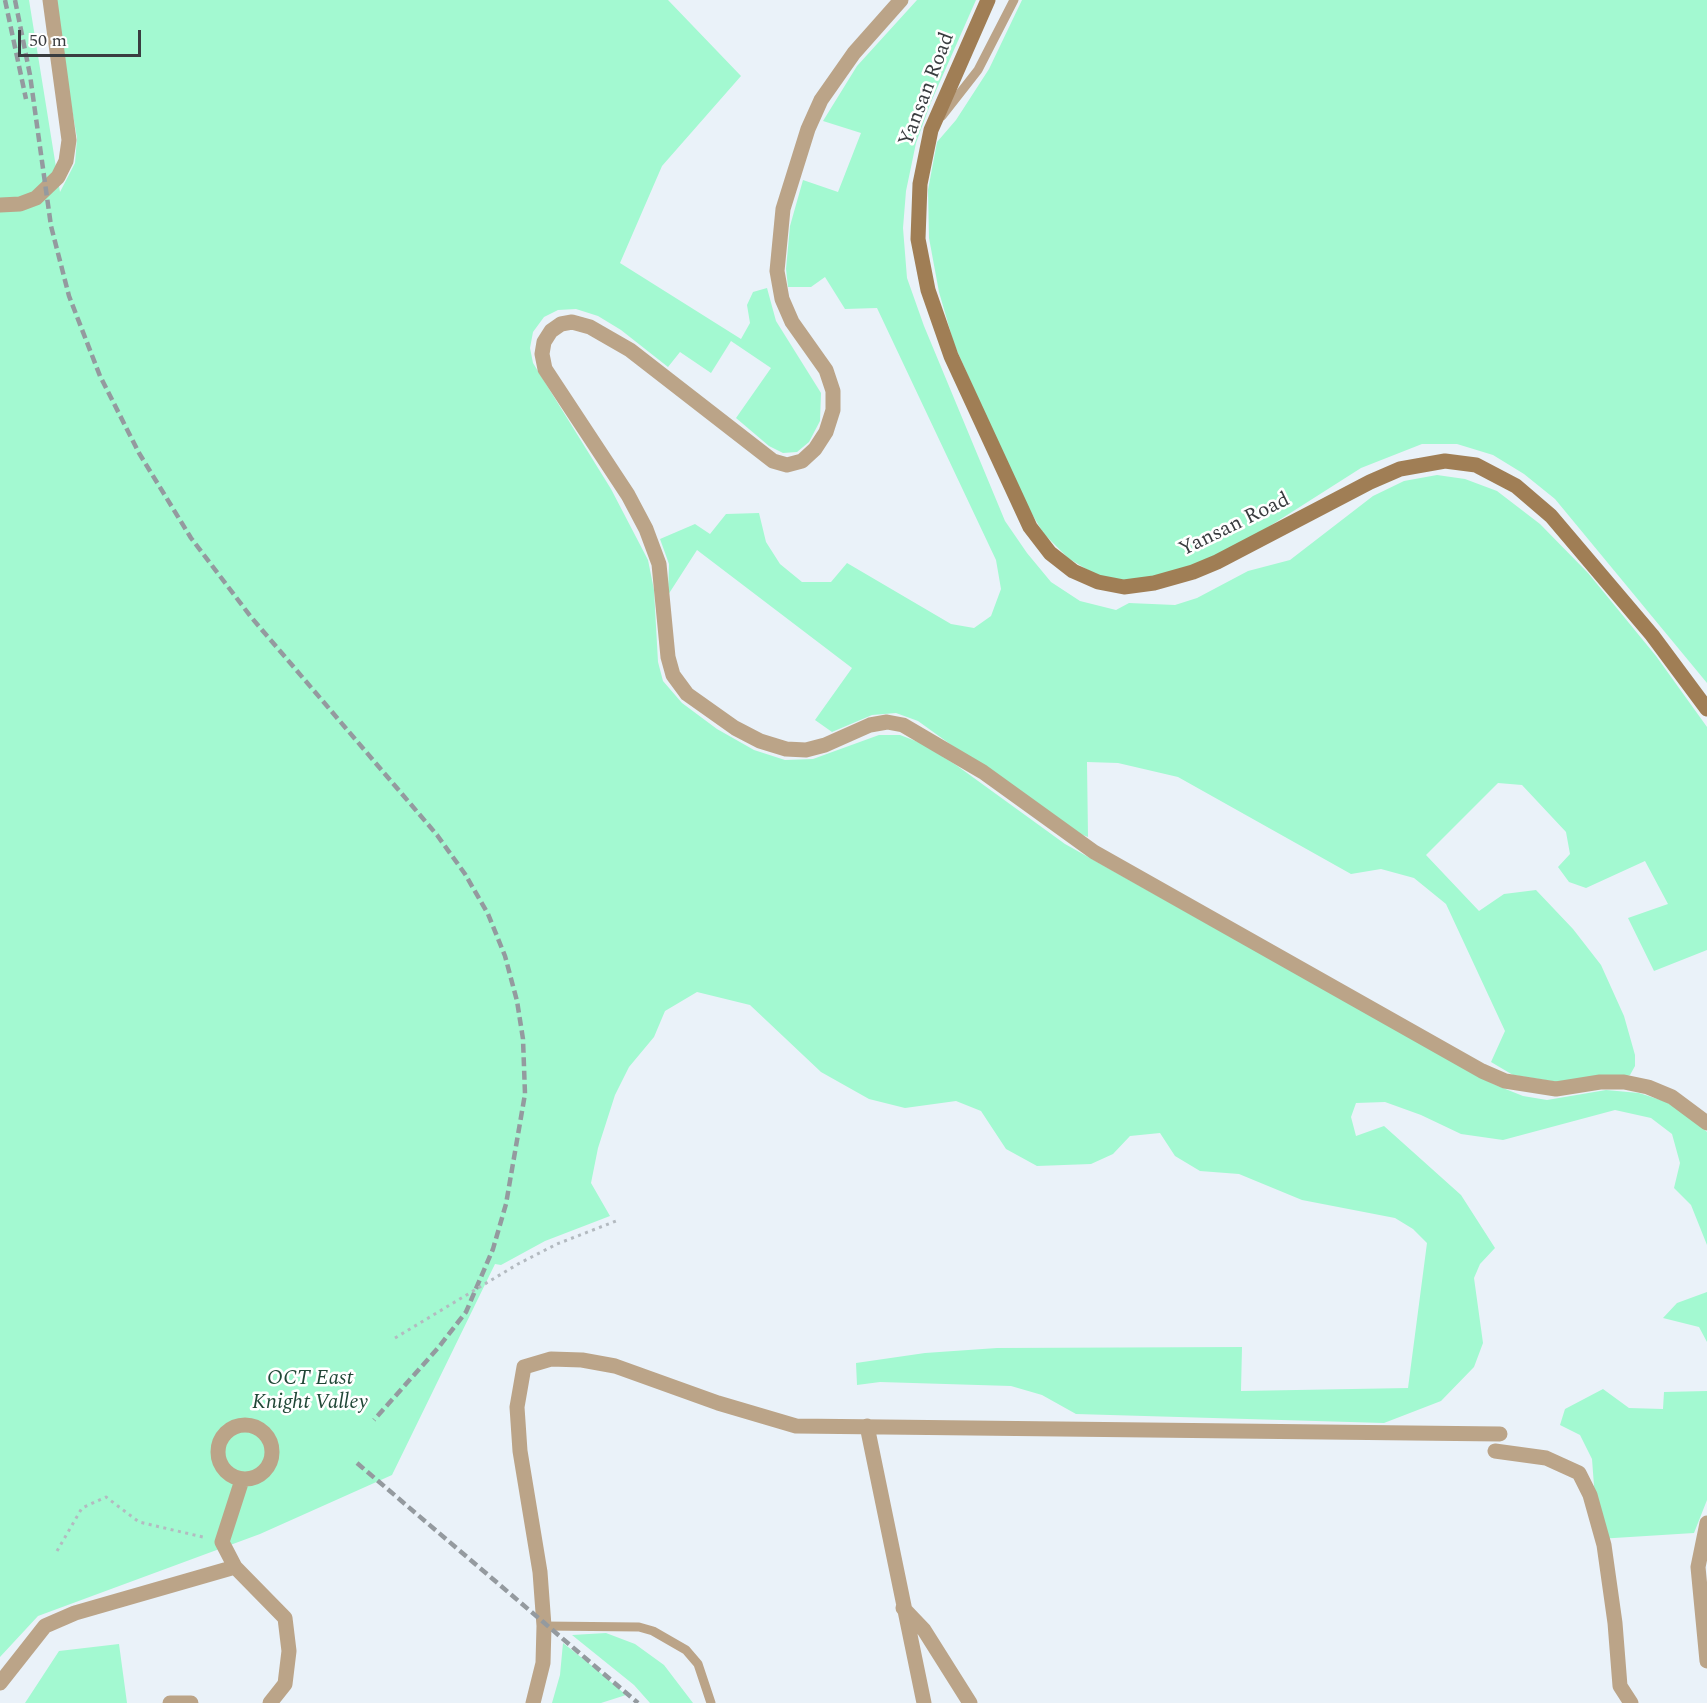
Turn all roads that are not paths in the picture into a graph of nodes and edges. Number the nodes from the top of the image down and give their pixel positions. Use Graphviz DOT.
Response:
graph roads {
  1 [pos="50,0"];
  2 [pos="901,0"];
  3 [pos="988,0"];
  4 [pos="1014,0"];
  5 [pos="931,130"];
  6 [pos="0,206"];
  7 [pos="1707,709"];
  8 [pos="1707,1123"];
  9 [pos="867,1426"];
  10 [pos="1500,1434"];
  11 [pos="1495,1451"];
  12 [pos="242,1480"];
  13 [pos="1707,1522"];
  14 [pos="235,1567"];
  15 [pos="903,1608"];
  16 [pos="544,1626"];
  17 [pos="1707,1661"];
  18 [pos="0,1683"];
  19 [pos="170,1703"];
  20 [pos="191,1703"];
  21 [pos="270,1703"];
  22 [pos="533,1703"];
  23 [pos="711,1703"];
  24 [pos="924,1703"];
  25 [pos="970,1703"];
  26 [pos="1631,1703"];
  1 -- 6 [label="street"];
  2 -- 8 [label="street"];
  3 -- 5 [label="main road, Yansan Road"];
  4 -- 5 [label="lane"];
  5 -- 7 [label="main road, Yansan Road"];
  9 -- 10 [label="street"];
  9 -- 15 [label="street"];
  9 -- 16 [label="street"];
  11 -- 26 [label="street"];
  12 -- 14 [label="street"];
  13 -- 17 [label="street"];
  14 -- 18 [label="street"];
  14 -- 21 [label="street"];
  15 -- 24 [label="street"];
  15 -- 25 [label="street"];
  16 -- 22 [label="street"];
  16 -- 23 [label="lane"];
  19 -- 20 [label="street"];
}
